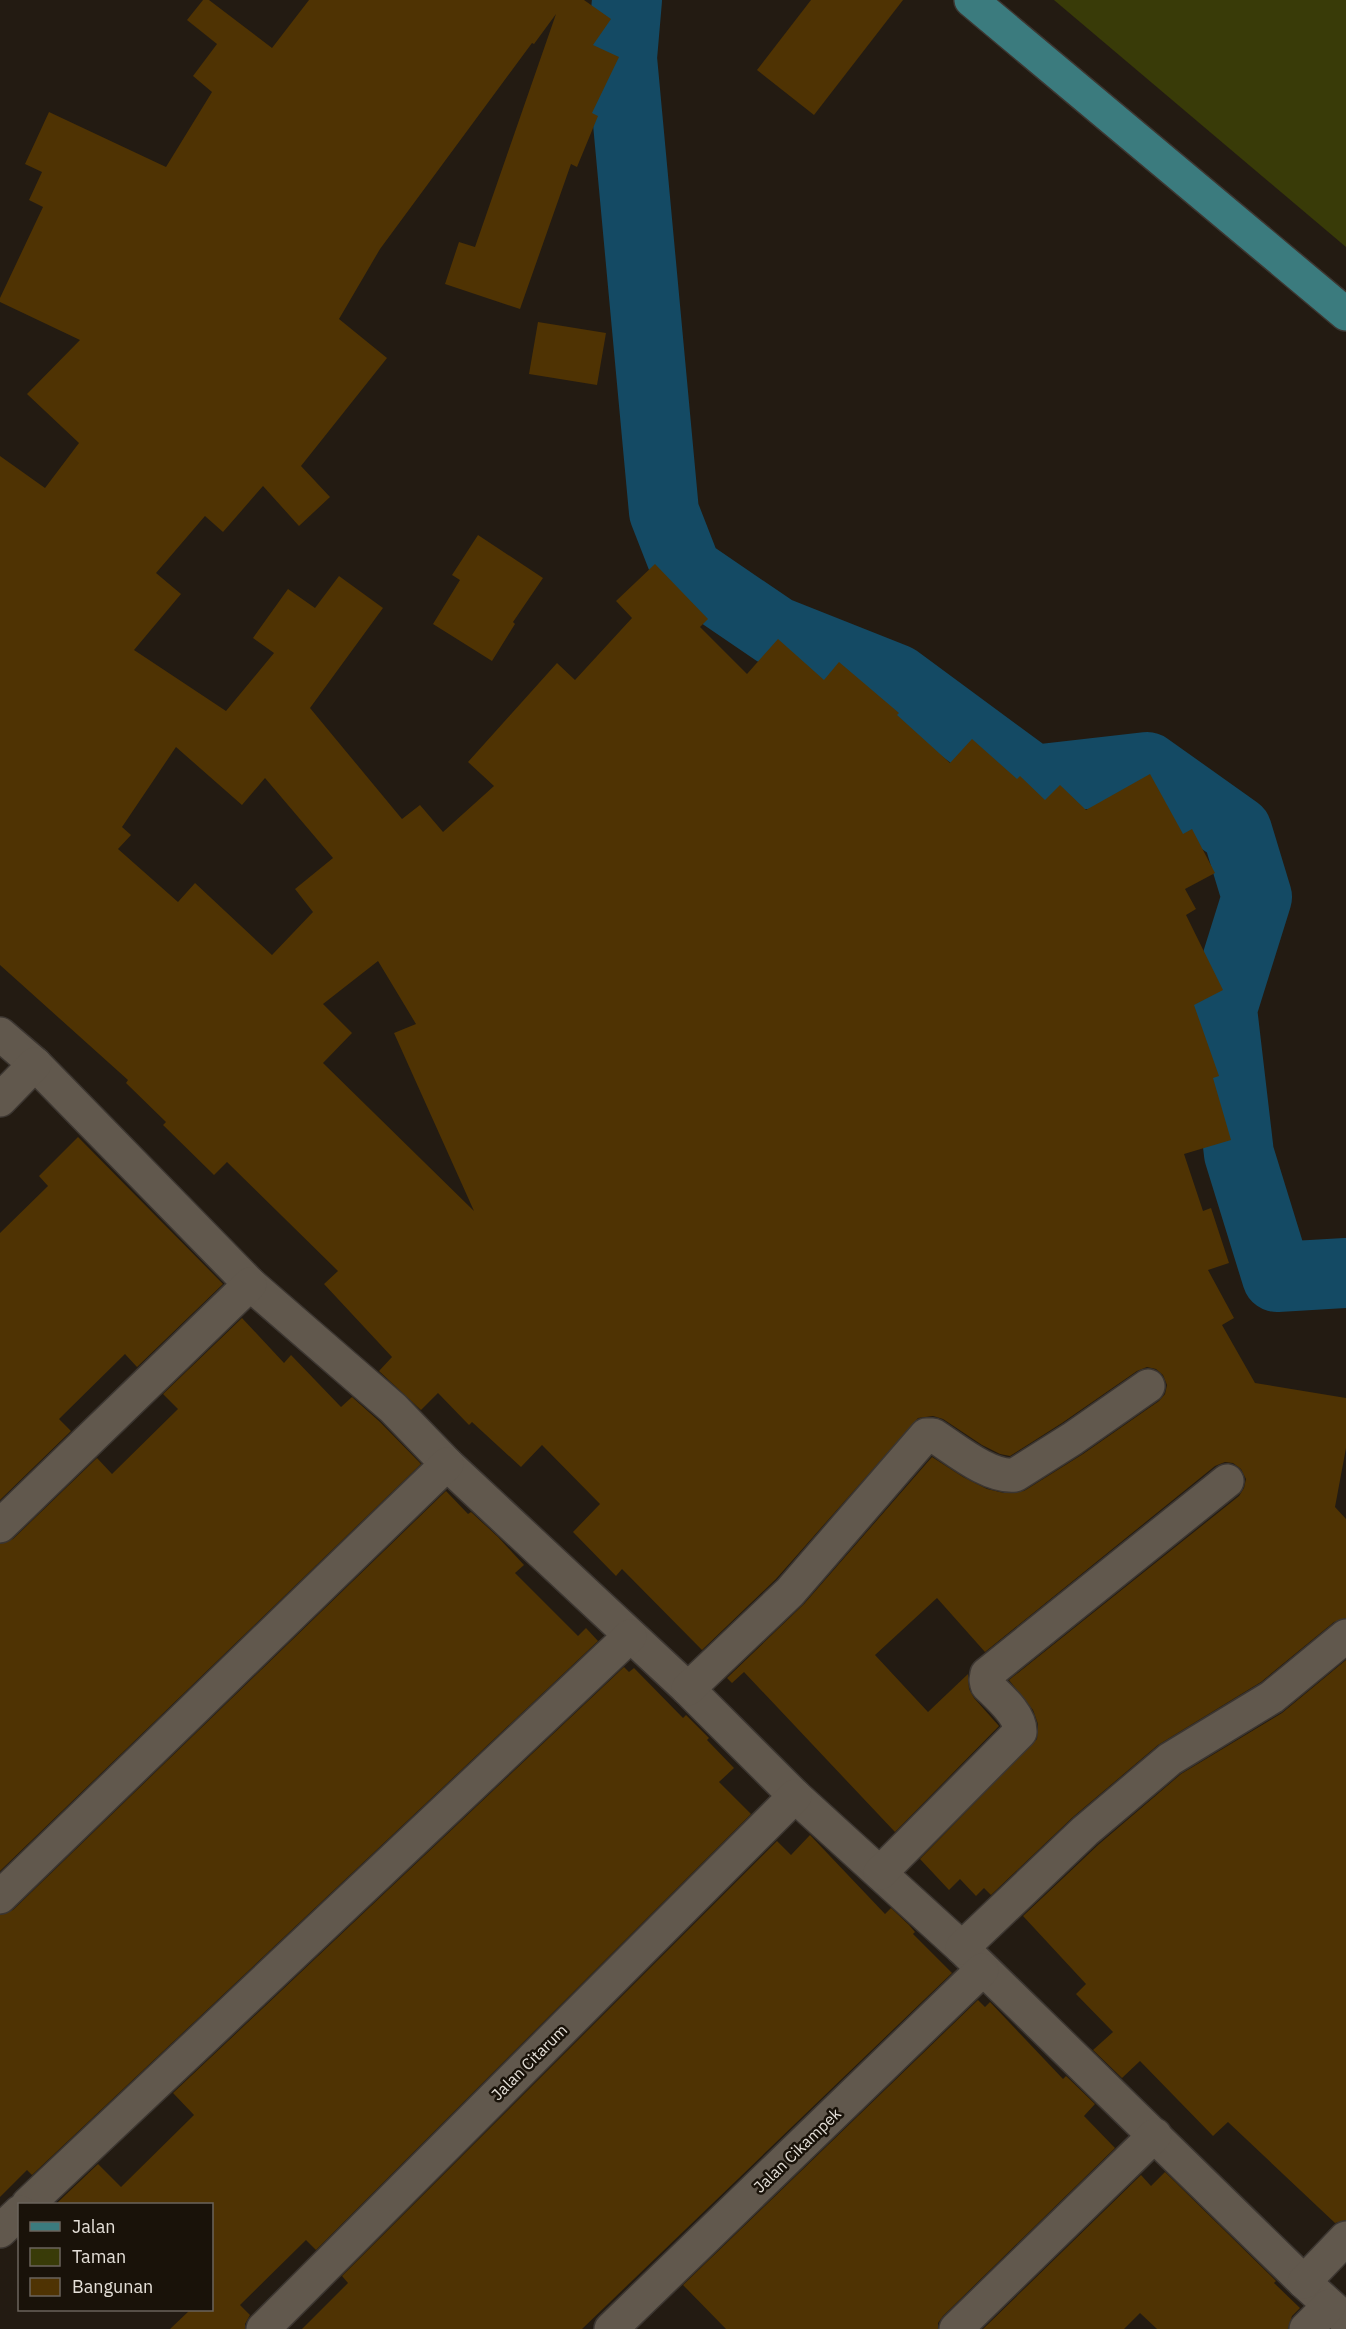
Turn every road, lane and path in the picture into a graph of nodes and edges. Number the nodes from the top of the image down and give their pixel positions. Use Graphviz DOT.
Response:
graph roads {
  1 [pos="971,0"];
  2 [pos="1346,314"];
  3 [pos="0,1034"];
  4 [pos="35,1064"];
  5 [pos="0,1100"];
  6 [pos="250,1284"];
  7 [pos="1148,1386"];
  8 [pos="447,1464"];
  9 [pos="1227,1482"];
  10 [pos="0,1526"];
  11 [pos="630,1636"];
  12 [pos="1346,1636"];
  13 [pos="688,1689"];
  14 [pos="795,1796"];
  15 [pos="879,1873"];
  16 [pos="0,1897"];
  17 [pos="972,1959"];
  18 [pos="1155,2135"];
  19 [pos="30,2203"];
  20 [pos="18,2214"];
  21 [pos="0,2231"];
  22 [pos="1346,2238"];
  23 [pos="1304,2282"];
  24 [pos="1338,2313"];
  25 [pos="263,2329"];
  26 [pos="611,2329"];
  27 [pos="956,2329"];
  28 [pos="1306,2329"];
  1 -- 2 [label="main road"];
  3 -- 4 [label="street"];
  4 -- 5 [label="street"];
  4 -- 6 [label="street"];
  6 -- 8 [label="street"];
  6 -- 10 [label="street"];
  7 -- 13 [label="street"];
  8 -- 11 [label="street"];
  8 -- 16 [label="street"];
  9 -- 15 [label="street"];
  11 -- 13 [label="street"];
  11 -- 19 [label="street"];
  12 -- 17 [label="street, Jalan Cikampek"];
  13 -- 14 [label="street"];
  14 -- 15 [label="street"];
  14 -- 25 [label="street, Jalan Citarum"];
  15 -- 17 [label="street"];
  17 -- 18 [label="street"];
  17 -- 26 [label="street, Jalan Cikampek"];
  18 -- 23 [label="street"];
  18 -- 27 [label="street"];
  20 -- 21 [label="street"];
  22 -- 23 [label="street"];
  23 -- 24 [label="street"];
  24 -- 28 [label="street"];
}
